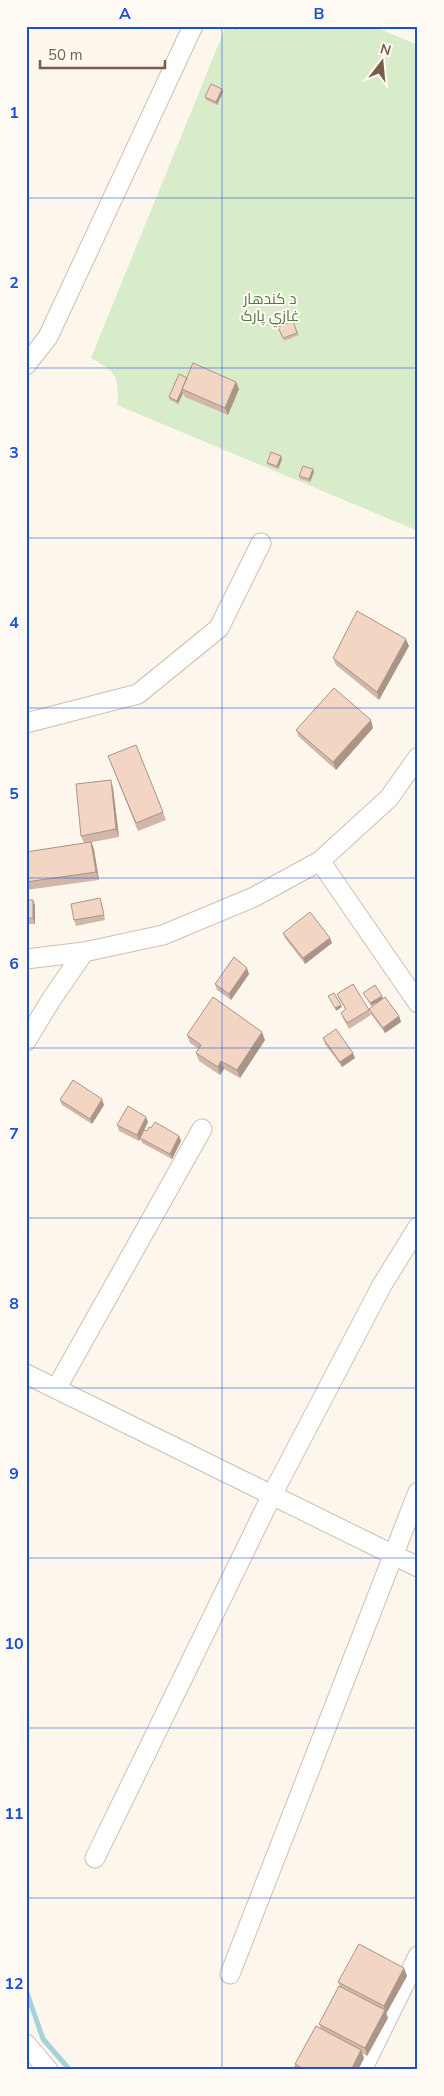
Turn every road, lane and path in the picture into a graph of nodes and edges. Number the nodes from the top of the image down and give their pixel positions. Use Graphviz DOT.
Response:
graph roads {
  1 [pos="193,26"];
  2 [pos="26,365"];
  3 [pos="261,543"];
  4 [pos="26,723"];
  5 [pos="418,757"];
  6 [pos="320,861"];
  7 [pos="84,952"];
  8 [pos="26,959"];
  9 [pos="418,1003"];
  10 [pos="26,1041"];
  11 [pos="202,1130"];
  12 [pos="418,1227"];
  13 [pos="26,1374"];
  14 [pos="56,1389"];
  15 [pos="418,1492"];
  16 [pos="272,1495"];
  17 [pos="392,1555"];
  18 [pos="418,1566"];
  19 [pos="95,1858"];
  20 [pos="418,1956"];
  21 [pos="230,1974"];
  22 [pos="26,2044"];
  23 [pos="48,2070"];
  24 [pos="362,2070"];
  1 -- 2 [label="street"];
  3 -- 4 [label="street"];
  5 -- 6 [label="street"];
  6 -- 7 [label="street"];
  6 -- 9 [label="street"];
  7 -- 8 [label="street"];
  7 -- 10 [label="street"];
  11 -- 14 [label="street"];
  12 -- 16 [label="street"];
  13 -- 14 [label="street"];
  14 -- 16 [label="street"];
  15 -- 17 [label="street"];
  16 -- 17 [label="street"];
  16 -- 19 [label="street"];
  17 -- 18 [label="street"];
  17 -- 21 [label="street"];
  20 -- 24 [label="street"];
  22 -- 23 [label="street"];
}
